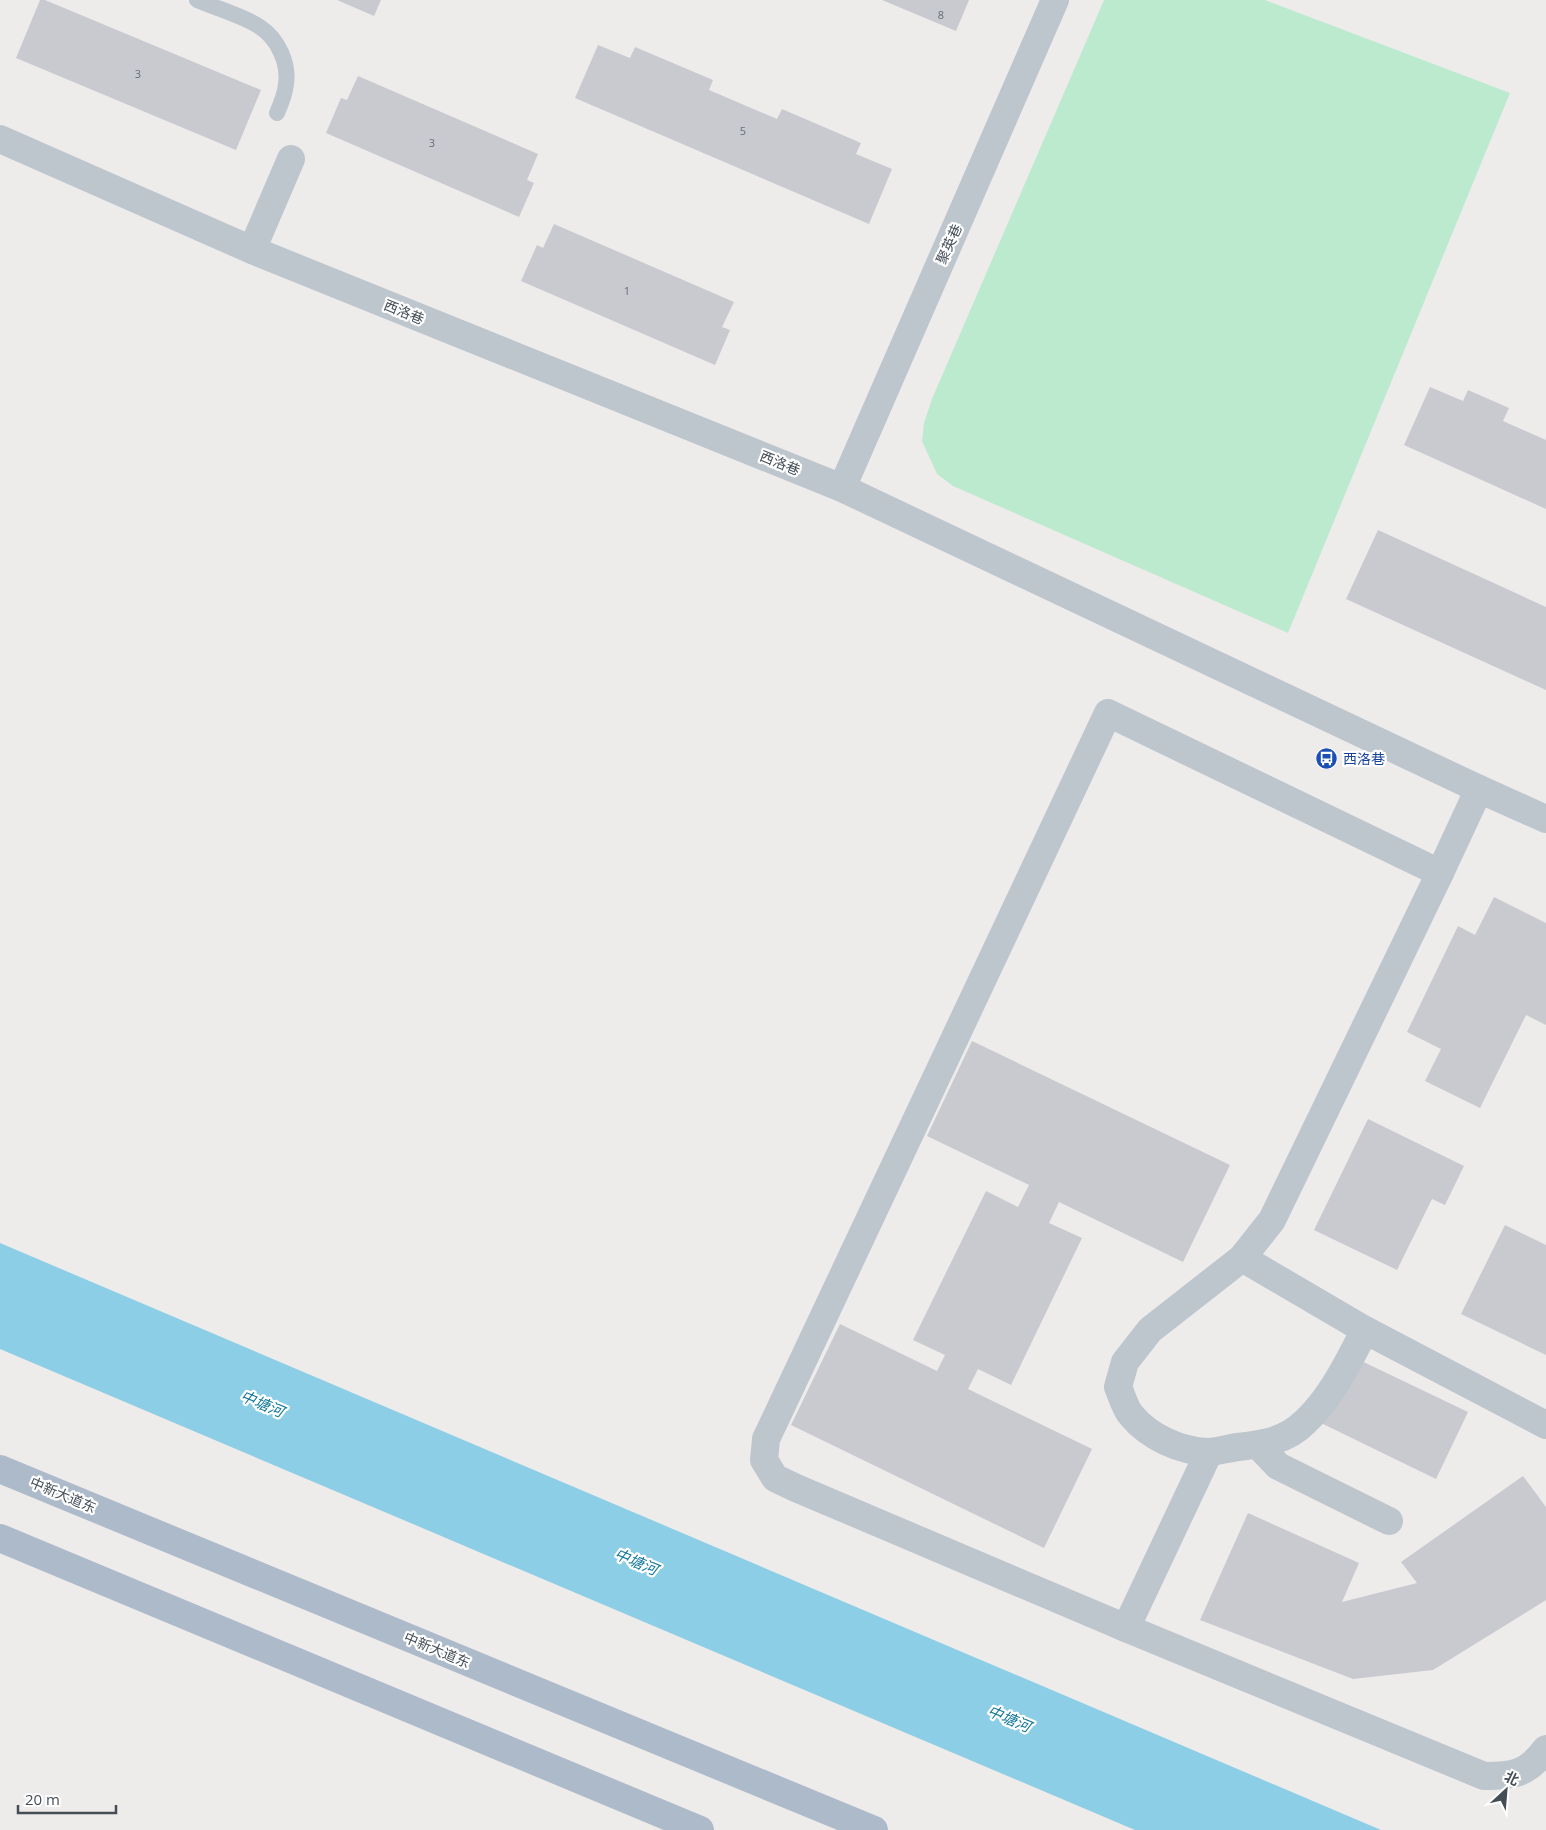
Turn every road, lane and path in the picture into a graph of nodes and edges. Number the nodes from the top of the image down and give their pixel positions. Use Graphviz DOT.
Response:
graph roads {
  1 [pos="196,0"];
  2 [pos="1055,0"];
  3 [pos="277,113"];
  4 [pos="0,139"];
  5 [pos="291,159"];
  6 [pos="252,250"];
  7 [pos="842,488"];
  8 [pos="1479,789"];
  9 [pos="1546,819"];
  10 [pos="1440,873"];
  11 [pos="1242,1258"];
  12 [pos="1365,1330"];
  13 [pos="1546,1425"];
  14 [pos="1258,1445"];
  15 [pos="1209,1452"];
  16 [pos="0,1469"];
  17 [pos="1389,1521"];
  18 [pos="0,1538"];
  19 [pos="1126,1628"];
  20 [pos="1546,1749"];
  21 [pos="700,1830"];
  22 [pos="874,1830"];
  1 -- 3 [label="lane"];
  2 -- 7 [label="street, 聚英巷"];
  4 -- 6 [label="street, 西洛巷"];
  5 -- 6 [label="street"];
  6 -- 7 [label="street, 西洛巷"];
  7 -- 8 [label="street, 西洛巷"];
  8 -- 9 [label="street, 西洛巷"];
  8 -- 10 [label="street"];
  10 -- 11 [label="street"];
  10 -- 19 [label="street"];
  11 -- 12 [label="street"];
  11 -- 15 [label="street"];
  12 -- 13 [label="street"];
  12 -- 14 [label="street"];
  14 -- 15 [label="street"];
  14 -- 17 [label="street"];
  15 -- 19 [label="street"];
  16 -- 22 [label="main road, 中新大道东"];
  18 -- 21 [label="main road"];
  19 -- 20 [label="street"];
}
